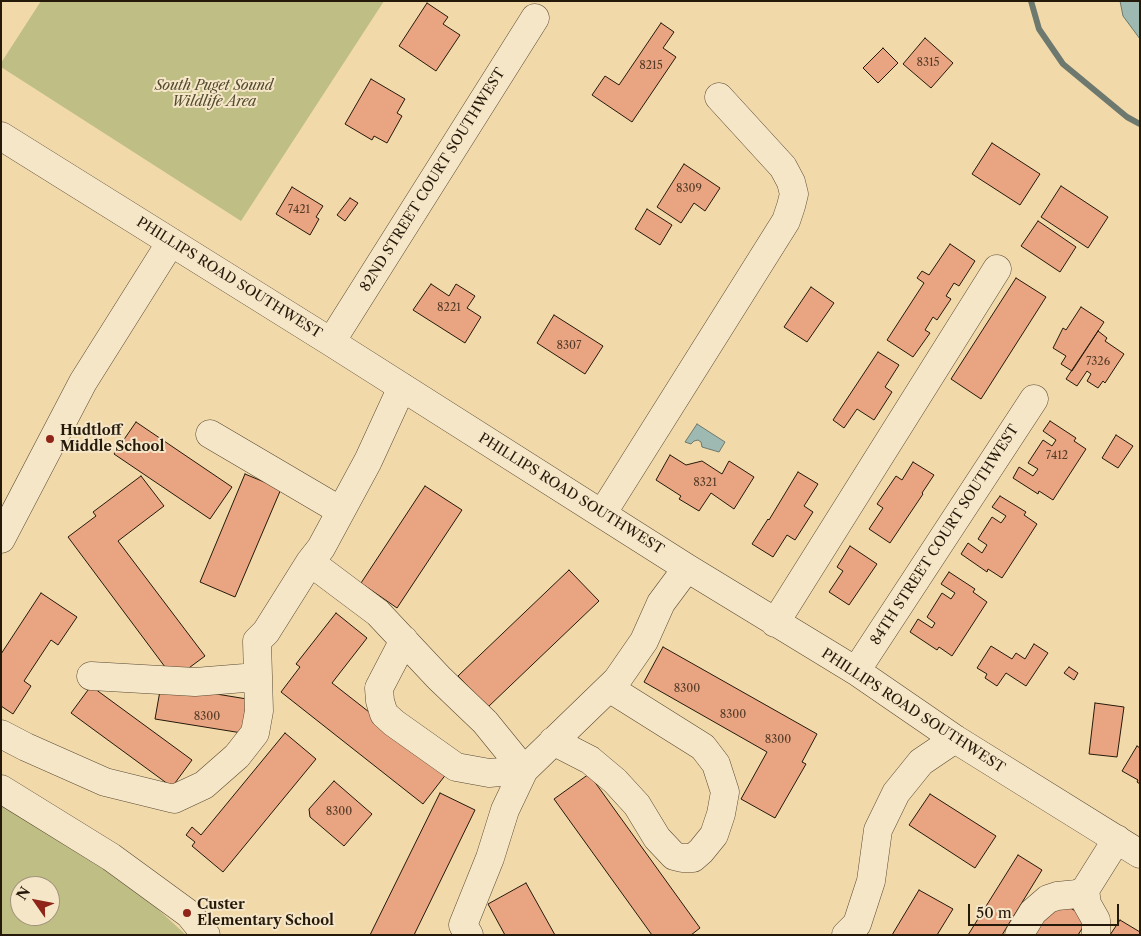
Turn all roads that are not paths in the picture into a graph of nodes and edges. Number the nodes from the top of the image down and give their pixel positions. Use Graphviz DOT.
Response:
graph roads {
  1 [pos="535,18"];
  2 [pos="719,97"];
  3 [pos="1,136"];
  4 [pos="171,242"];
  5 [pos="997,269"];
  6 [pos="330,342"];
  7 [pos="402,387"];
  8 [pos="1034,398"];
  9 [pos="210,434"];
  10 [pos="341,511"];
  11 [pos="602,514"];
  12 [pos="1,539"];
  13 [pos="310,562"];
  14 [pos="687,568"];
  15 [pos="775,623"];
  16 [pos="404,640"];
  17 [pos="856,672"];
  18 [pos="91,676"];
  19 [pos="257,677"];
  20 [pos="609,688"];
  21 [pos="1,734"];
  22 [pos="955,739"];
  23 [pos="553,741"];
  24 [pos="524,770"];
  25 [pos="1,789"];
  26 [pos="1117,839"];
  27 [pos="1140,854"];
  28 [pos="1085,890"];
  29 [pos="206,935"];
  30 [pos="469,935"];
  31 [pos="846,935"];
  32 [pos="1019,935"];
  33 [pos="1096,935"];
  1 -- 6 [label="street, 82ND STREET COURT SOUTHWEST"];
  2 -- 11 [label="street"];
  3 -- 4 [label="street, PHILLIPS ROAD SOUTHWEST"];
  4 -- 6 [label="street, PHILLIPS ROAD SOUTHWEST"];
  4 -- 12 [label="street"];
  5 -- 15 [label="street"];
  6 -- 7 [label="street, PHILLIPS ROAD SOUTHWEST"];
  7 -- 10 [label="street"];
  7 -- 11 [label="street, PHILLIPS ROAD SOUTHWEST"];
  8 -- 17 [label="street, 84TH STREET COURT SOUTHWEST"];
  9 -- 10 [label="street"];
  10 -- 13 [label="street"];
  11 -- 14 [label="street, PHILLIPS ROAD SOUTHWEST"];
  13 -- 16 [label="street"];
  13 -- 19 [label="street"];
  14 -- 15 [label="street, PHILLIPS ROAD SOUTHWEST"];
  14 -- 20 [label="street"];
  15 -- 17 [label="street, PHILLIPS ROAD SOUTHWEST"];
  16 -- 24 [label="street"];
  16 -- 24 [label="street"];
  17 -- 22 [label="street, PHILLIPS ROAD SOUTHWEST"];
  18 -- 19 [label="street"];
  19 -- 21 [label="street"];
  20 -- 23 [label="street"];
  20 -- 23 [label="street"];
  22 -- 26 [label="street, PHILLIPS ROAD SOUTHWEST"];
  22 -- 31 [label="street"];
  23 -- 24 [label="street"];
  24 -- 30 [label="street"];
  25 -- 29 [label="street"];
  26 -- 27 [label="street, PHILLIPS ROAD SOUTHWEST"];
  26 -- 28 [label="street"];
  28 -- 32 [label="street"];
  28 -- 33 [label="street"];
}
